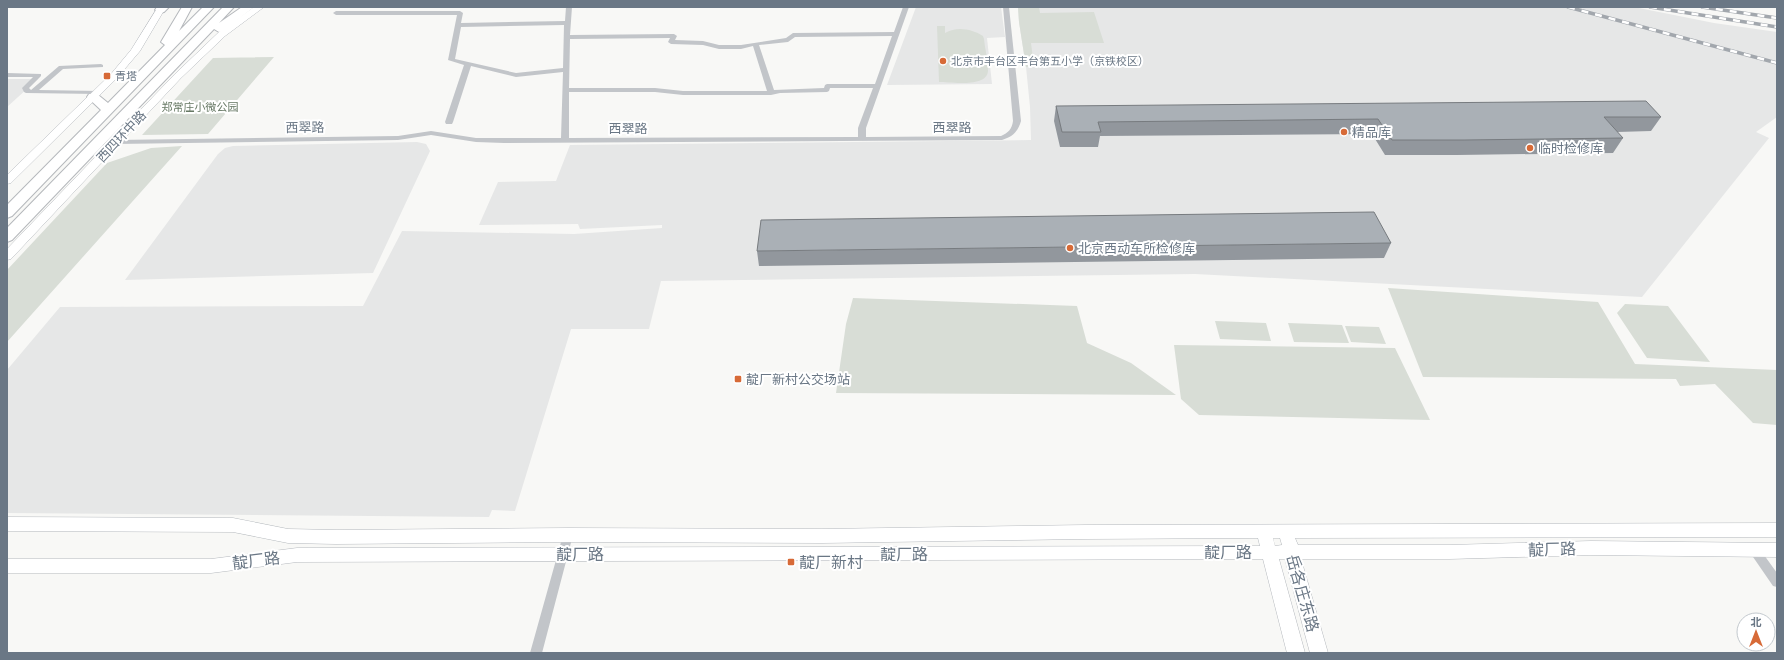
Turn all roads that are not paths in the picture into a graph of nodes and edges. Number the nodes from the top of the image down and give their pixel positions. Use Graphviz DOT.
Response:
graph roads {
  1 [pos="187,7"];
  2 [pos="202,7"];
  3 [pos="209,7"];
  4 [pos="229,7"];
  5 [pos="570,7"];
  6 [pos="906,7"];
  7 [pos="1006,7"];
  8 [pos="162,8"];
  9 [pos="254,9"];
  10 [pos="336,13"];
  11 [pos="568,24"];
  12 [pos="458,26"];
  13 [pos="187,30"];
  14 [pos="896,34"];
  15 [pos="567,36"];
  16 [pos="755,44"];
  17 [pos="155,62"];
  18 [pos="177,62"];
  19 [pos="468,64"];
  20 [pos="100,66"];
  21 [pos="567,70"];
  22 [pos="7,75"];
  23 [pos="876,86"];
  24 [pos="566,90"];
  25 [pos="33,92"];
  26 [pos="771,93"];
  27 [pos="96,94"];
  28 [pos="108,110"];
  29 [pos="449,122"];
  30 [pos="862,139"];
  31 [pos="565,140"];
  32 [pos="116,142"];
  33 [pos="7,181"];
  34 [pos="7,213"];
  35 [pos="7,237"];
  36 [pos="7,256"];
  37 [pos="7,524"];
  38 [pos="1777,530"];
  39 [pos="1264,532"];
  40 [pos="1286,532"];
  41 [pos="568,534"];
  42 [pos="1755,550"];
  43 [pos="1777,550"];
  44 [pos="1270,553"];
  45 [pos="1292,553"];
  46 [pos="563,554"];
  47 [pos="7,566"];
  48 [pos="1777,582"];
  49 [pos="536,653"];
  50 [pos="1296,653"];
  51 [pos="1320,653"];
  1 -- 17 [label="highway"];
  2 -- 13 [label="highway"];
  3 -- 13 [label="highway, 西四环中路"];
  4 -- 18 [label="highway, 西四环中路"];
  5 -- 11 [label="street"];
  6 -- 14 [label="street"];
  7 -- 30 [label="street, 西翠路"];
  8 -- 27 [label="main road"];
  9 -- 18 [label="highway"];
  9 -- 32 [label="main road, 西四环中路"];
  10 -- 12 [label="street"];
  11 -- 12 [label="street"];
  11 -- 15 [label="street"];
  12 -- 19 [label="street"];
  13 -- 17 [label="highway, 西四环中路"];
  14 -- 16 [label="street"];
  14 -- 23 [label="street"];
  15 -- 16 [label="street"];
  15 -- 21 [label="street"];
  16 -- 26 [label="street"];
  17 -- 28 [label="highway, 西四环中路"];
  18 -- 35 [label="highway, 西四环中路"];
  19 -- 21 [label="street"];
  19 -- 29 [label="street"];
  20 -- 25 [label="street"];
  21 -- 24 [label="street"];
  22 -- 25 [label="street"];
  23 -- 26 [label="street"];
  23 -- 30 [label="street"];
  24 -- 26 [label="street"];
  24 -- 31 [label="street"];
  25 -- 27 [label="street"];
  27 -- 28 [label="highway"];
  27 -- 33 [label="main road"];
  28 -- 34 [label="highway, 西四环中路"];
  30 -- 31 [label="street, 西翠路"];
  31 -- 32 [label="street, 西翠路"];
  32 -- 36 [label="main road, 西四环中路"];
  37 -- 41 [label="main road"];
  38 -- 40 [label="main road"];
  39 -- 40 [label="main road"];
  39 -- 41 [label="main road"];
  39 -- 44 [label="main road, 岳各庄东路"];
  40 -- 45 [label="main road, 岳各庄东路"];
  41 -- 46 [label="street"];
  42 -- 43 [label="main road, 靛厂路"];
  42 -- 45 [label="main road, 靛厂路"];
  42 -- 48 [label="street"];
  44 -- 45 [label="main road, 靛厂路"];
  44 -- 46 [label="main road, 靛厂路"];
  44 -- 50 [label="main road, 岳各庄东路"];
  45 -- 51 [label="main road, 岳各庄东路"];
  46 -- 47 [label="main road, 靛厂路"];
  46 -- 49 [label="street"];
}
